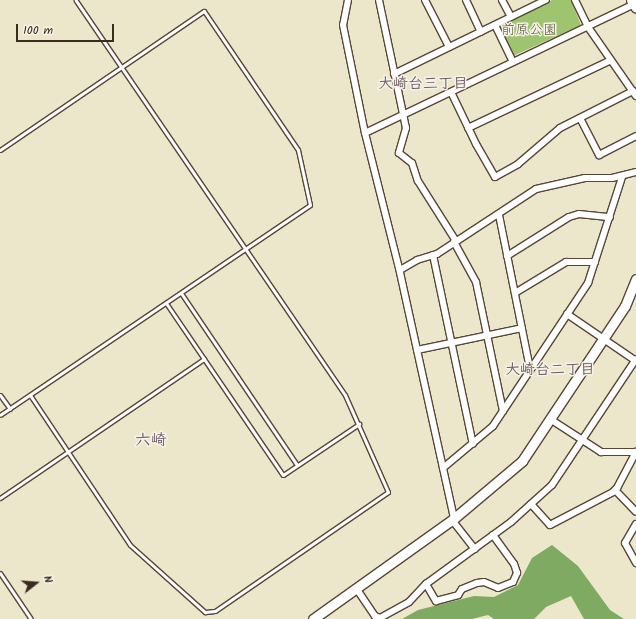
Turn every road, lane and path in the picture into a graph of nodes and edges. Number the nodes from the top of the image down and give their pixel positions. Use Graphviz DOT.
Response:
graph roads {
  1 [pos="76,0"];
  2 [pos="348,0"];
  3 [pos="379,0"];
  4 [pos="426,0"];
  5 [pos="466,0"];
  6 [pos="502,0"];
  7 [pos="575,0"];
  8 [pos="542,1"];
  9 [pos="634,4"];
  10 [pos="511,17"];
  11 [pos="495,25"];
  12 [pos="588,27"];
  13 [pos="481,32"];
  14 [pos="449,47"];
  15 [pos="611,60"];
  16 [pos="513,62"];
  17 [pos="122,67"];
  18 [pos="394,74"];
  19 [pos="452,92"];
  20 [pos="634,94"];
  21 [pos="403,115"];
  22 [pos="580,118"];
  23 [pos="468,128"];
  24 [pos="365,133"];
  25 [pos="636,136"];
  26 [pos="0,150"];
  27 [pos="636,172"];
  28 [pos="622,177"];
  29 [pos="499,215"];
  30 [pos="610,217"];
  31 [pos="455,242"];
  32 [pos="246,249"];
  33 [pos="433,255"];
  34 [pos="507,256"];
  35 [pos="595,262"];
  36 [pos="400,270"];
  37 [pos="636,279"];
  38 [pos="181,293"];
  39 [pos="515,293"];
  40 [pos="166,303"];
  41 [pos="567,314"];
  42 [pos="522,328"];
  43 [pos="487,336"];
  44 [pos="603,339"];
  45 [pos="452,343"];
  46 [pos="417,350"];
  47 [pos="204,359"];
  48 [pos="636,360"];
  49 [pos="530,369"];
  50 [pos="0,395"];
  51 [pos="30,395"];
  52 [pos="10,409"];
  53 [pos="503,411"];
  54 [pos="0,415"];
  55 [pos="550,419"];
  56 [pos="359,424"];
  57 [pos="582,440"];
  58 [pos="474,444"];
  59 [pos="68,452"];
  60 [pos="636,452"];
  61 [pos="297,466"];
  62 [pos="443,468"];
  63 [pos="615,490"];
  64 [pos="0,498"];
  65 [pos="531,504"];
  66 [pos="636,512"];
  67 [pos="453,520"];
  68 [pos="636,524"];
  69 [pos="493,535"];
  70 [pos="475,549"];
  71 [pos="636,562"];
  72 [pos="0,573"];
  73 [pos="426,584"];
  74 [pos="356,588"];
  75 [pos="373,618"];
  76 [pos="31,619"];
  77 [pos="313,619"];
  1 -- 17 [label="lane"];
  2 -- 24 [label="street"];
  3 -- 18 [label="street"];
  4 -- 14 [label="street"];
  5 -- 13 [label="street"];
  6 -- 10 [label="street"];
  7 -- 12 [label="street"];
  8 -- 10 [label="street"];
  9 -- 12 [label="street"];
  10 -- 11 [label="street"];
  11 -- 13 [label="street"];
  11 -- 16 [label="street"];
  12 -- 15 [label="street"];
  12 -- 16 [label="street"];
  13 -- 14 [label="street"];
  14 -- 18 [label="street"];
  15 -- 20 [label="street"];
  15 -- 23 [label="street"];
  16 -- 19 [label="street"];
  17 -- 26 [label="lane"];
  17 -- 32 [label="lane"];
  17 -- 32 [label="lane"];
  18 -- 21 [label="street"];
  19 -- 21 [label="street"];
  19 -- 23 [label="street"];
  20 -- 22 [label="street"];
  21 -- 24 [label="street"];
  21 -- 31 [label="street"];
  22 -- 23 [label="street"];
  22 -- 25 [label="street"];
  24 -- 36 [label="street"];
  27 -- 28 [label="street"];
  28 -- 29 [label="street"];
  28 -- 30 [label="street"];
  29 -- 31 [label="street"];
  29 -- 34 [label="street"];
  30 -- 34 [label="street"];
  30 -- 35 [label="street"];
  31 -- 33 [label="street"];
  31 -- 43 [label="street"];
  32 -- 38 [label="lane"];
  32 -- 56 [label="lane"];
  33 -- 36 [label="street"];
  33 -- 45 [label="street"];
  34 -- 39 [label="street"];
  35 -- 39 [label="street"];
  35 -- 41 [label="street"];
  36 -- 46 [label="street"];
  37 -- 44 [label="street"];
  38 -- 40 [label="lane"];
  38 -- 61 [label="lane"];
  39 -- 42 [label="street"];
  40 -- 47 [label="lane"];
  40 -- 51 [label="lane"];
  41 -- 44 [label="street"];
  41 -- 49 [label="street"];
  42 -- 43 [label="street"];
  42 -- 49 [label="street"];
  43 -- 45 [label="street"];
  43 -- 53 [label="street"];
  44 -- 48 [label="street"];
  44 -- 55 [label="street"];
  45 -- 46 [label="street"];
  45 -- 58 [label="street"];
  46 -- 62 [label="street"];
  47 -- 59 [label="lane"];
  47 -- 61 [label="lane"];
  48 -- 57 [label="street"];
  49 -- 53 [label="street"];
  50 -- 52 [label="lane"];
  51 -- 52 [label="lane"];
  51 -- 59 [label="lane"];
  52 -- 54 [label="lane"];
  53 -- 58 [label="street"];
  55 -- 57 [label="street"];
  55 -- 67 [label="street"];
  56 -- 59 [label="lane"];
  56 -- 61 [label="lane"];
  57 -- 60 [label="street"];
  57 -- 65 [label="street"];
  58 -- 62 [label="street"];
  59 -- 64 [label="lane"];
  60 -- 63 [label="street"];
  62 -- 67 [label="street"];
  63 -- 65 [label="street"];
  63 -- 66 [label="street"];
  65 -- 69 [label="street"];
  67 -- 70 [label="street"];
  67 -- 74 [label="street"];
  68 -- 71 [label="street"];
  69 -- 70 [label="street"];
  69 -- 73 [label="street"];
  70 -- 73 [label="street"];
  72 -- 76 [label="lane"];
  73 -- 75 [label="street"];
  74 -- 75 [label="street"];
  74 -- 77 [label="street"];
}
